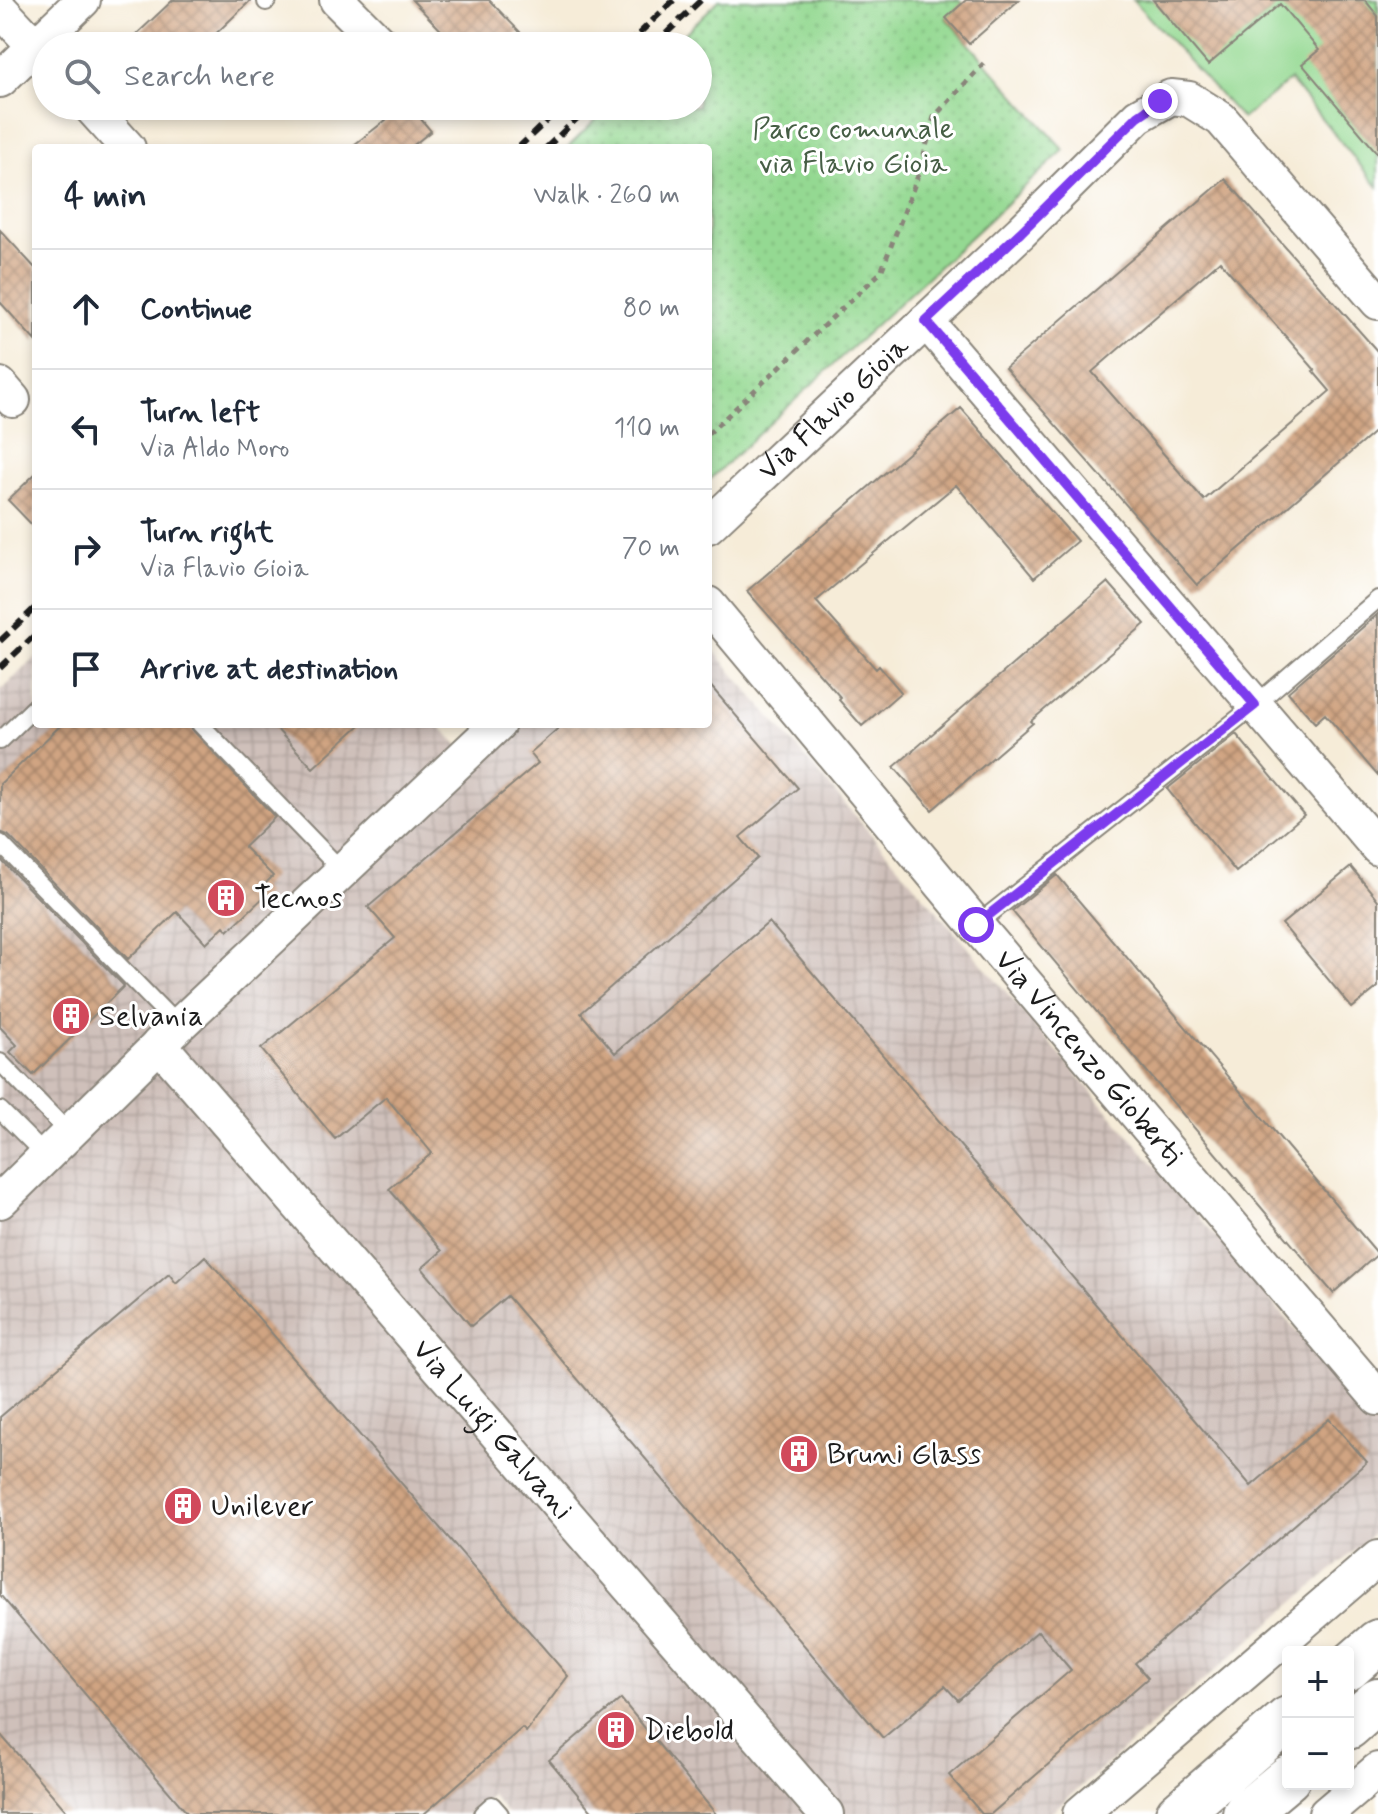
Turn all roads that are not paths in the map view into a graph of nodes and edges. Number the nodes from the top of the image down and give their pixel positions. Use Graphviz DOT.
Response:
graph roads {
  1 [pos="83,0"];
  2 [pos="337,0"];
  3 [pos="0,9"];
  4 [pos="57,32"];
  5 [pos="369,32"];
  6 [pos="32,43"];
  7 [pos="32,58"];
  8 [pos="0,80"];
  9 [pos="103,120"];
  10 [pos="124,144"];
  11 [pos="1378,302"];
  12 [pos="926,321"];
  13 [pos="712,522"];
  14 [pos="1378,599"];
  15 [pos="712,609"];
  16 [pos="1255,705"];
  17 [pos="32,710"];
  18 [pos="204,728"];
  19 [pos="494,728"];
  20 [pos="0,741"];
  21 [pos="0,843"];
  22 [pos="1378,848"];
  23 [pos="342,871"];
  24 [pos="976,925"];
  25 [pos="168,1035"];
  26 [pos="0,1062"];
  27 [pos="0,1110"];
  28 [pos="57,1144"];
  29 [pos="0,1201"];
  30 [pos="1378,1398"];
  31 [pos="1378,1558"];
  32 [pos="1378,1642"];
  33 [pos="1354,1663"];
  34 [pos="1378,1701"];
  35 [pos="1354,1722"];
  36 [pos="1282,1724"];
  37 [pos="1378,1770"];
  38 [pos="1282,1783"];
  39 [pos="482,1814"];
  40 [pos="500,1814"];
  41 [pos="826,1814"];
  42 [pos="1080,1814"];
  43 [pos="1178,1814"];
  44 [pos="1245,1814"];
  45 [pos="1326,1814"];
  1 -- 4 [label="street"];
  2 -- 5 [label="street"];
  3 -- 6 [label="street"];
  7 -- 8 [label="street"];
  9 -- 10 [label="street"];
  11 -- 12 [label="street, Via Flavio Gioia"];
  12 -- 13 [label="street, Via Flavio Gioia"];
  12 -- 16 [label="street"];
  14 -- 16 [label="lane"];
  15 -- 24 [label="street, Via Vincenzo Gioberti"];
  16 -- 22 [label="street"];
  16 -- 24 [label="lane"];
  17 -- 20 [label="lane"];
  18 -- 23 [label="lane"];
  19 -- 23 [label="street"];
  21 -- 25 [label="lane"];
  23 -- 25 [label="street"];
  24 -- 30 [label="street, Via Vincenzo Gioberti"];
  25 -- 28 [label="street"];
  25 -- 41 [label="street, Via Luigi Galvani"];
  26 -- 28 [label="lane"];
  27 -- 28 [label="lane"];
  28 -- 29 [label="street"];
  31 -- 42 [label="street"];
  32 -- 33 [label="main road"];
  34 -- 35 [label="main road"];
  36 -- 43 [label="main road"];
  37 -- 45 [label="street"];
  38 -- 44 [label="main road"];
  39 -- 40 [label="lane"];
}
